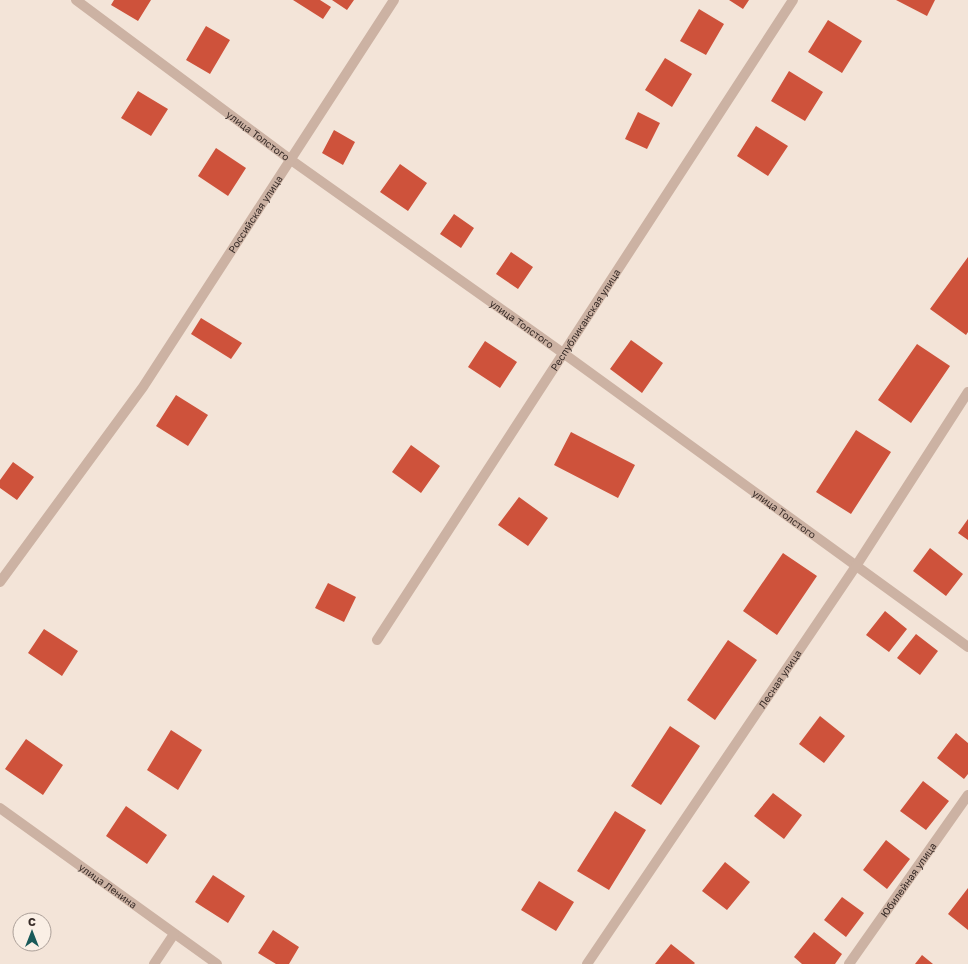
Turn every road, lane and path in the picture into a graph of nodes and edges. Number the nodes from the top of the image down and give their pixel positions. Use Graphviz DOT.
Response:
graph roads {
  1 [pos="76,0"];
  2 [pos="394,0"];
  3 [pos="794,0"];
  4 [pos="291,160"];
  5 [pos="564,353"];
  6 [pos="968,392"];
  7 [pos="856,566"];
  8 [pos="0,582"];
  9 [pos="377,640"];
  10 [pos="968,646"];
  11 [pos="968,795"];
  12 [pos="0,808"];
  13 [pos="174,934"];
  14 [pos="154,964"];
  15 [pos="217,964"];
  16 [pos="587,964"];
  17 [pos="849,964"];
  1 -- 4 [label="street, улица Толстого"];
  2 -- 4 [label="street, Российская улица"];
  3 -- 5 [label="street, Республиканская улица"];
  4 -- 5 [label="street, улица Толстого"];
  4 -- 8 [label="street, Российская улица"];
  5 -- 7 [label="street, улица Толстого"];
  5 -- 9 [label="street, Республиканская улица"];
  6 -- 7 [label="street, Лесная улица"];
  7 -- 10 [label="street, улица Толстого"];
  7 -- 16 [label="street, Лесная улица"];
  11 -- 17 [label="street, Юбилейная улица"];
  12 -- 13 [label="street, улица Ленина"];
  13 -- 14 [label="street"];
  13 -- 15 [label="street, улица Ленина"];
}
